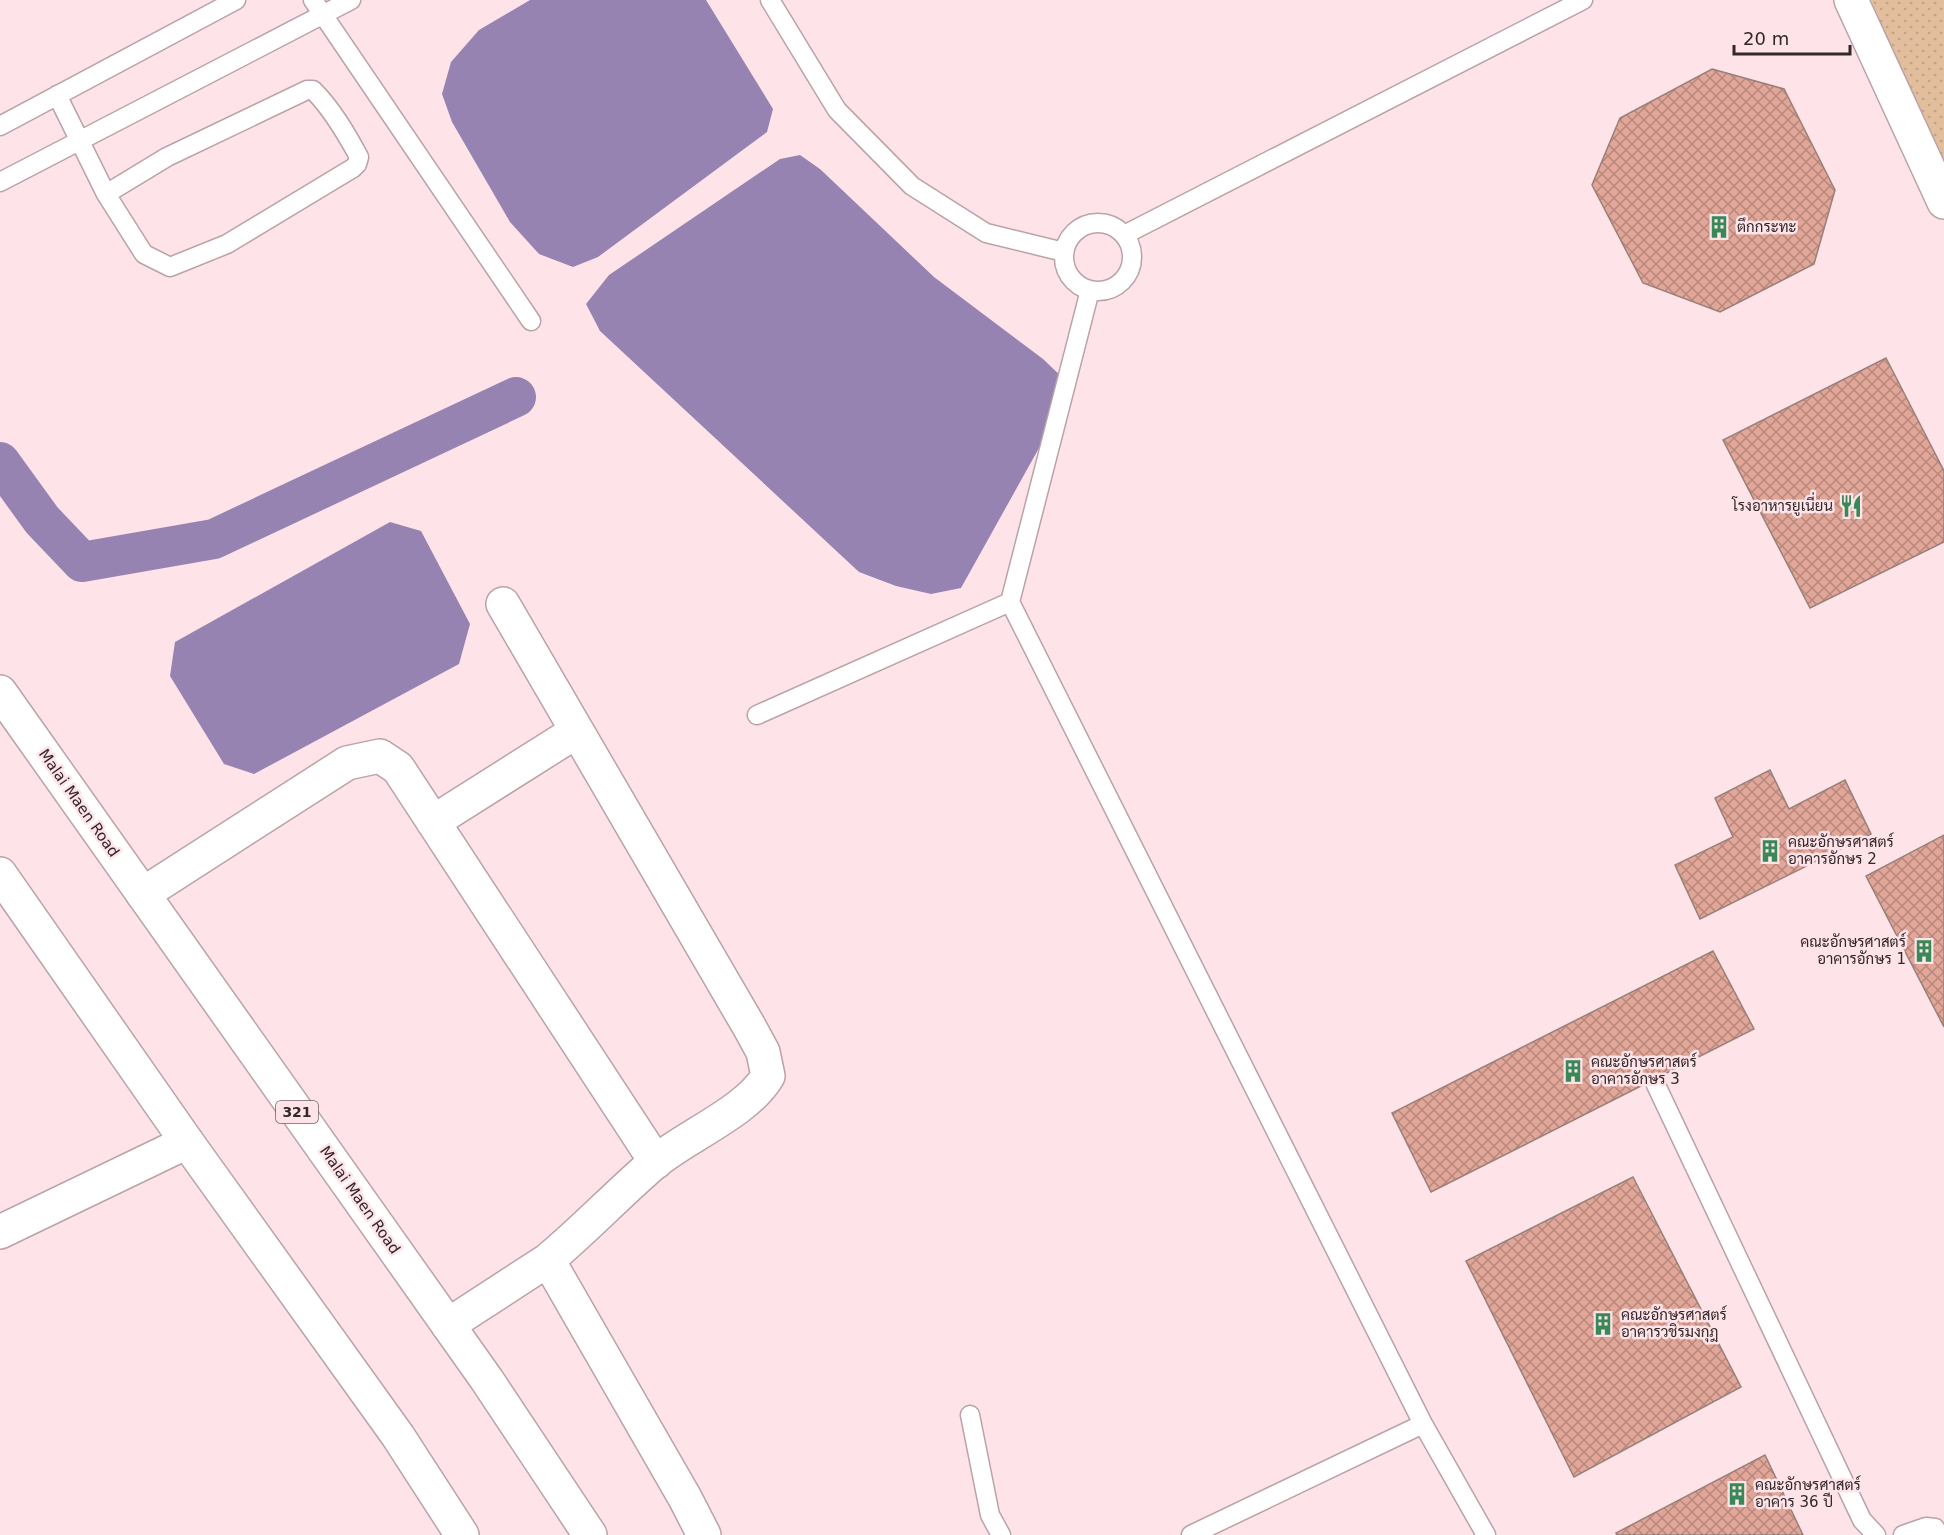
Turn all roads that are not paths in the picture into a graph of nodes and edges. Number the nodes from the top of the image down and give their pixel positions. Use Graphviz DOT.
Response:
graph roads {
  1 [pos="236,0"];
  2 [pos="351,0"];
  3 [pos="770,0"];
  4 [pos="1583,0"];
  5 [pos="1851,0"];
  6 [pos="318,7"];
  7 [pos="57,95"];
  8 [pos="0,126"];
  9 [pos="79,141"];
  10 [pos="0,182"];
  11 [pos="106,194"];
  12 [pos="1944,202"];
  13 [pos="1124,235"];
  14 [pos="1064,252"];
  15 [pos="1090,290"];
  16 [pos="531,321"];
  17 [pos="1010,602"];
  18 [pos="503,604"];
  19 [pos="0,692"];
  20 [pos="757,715"];
  21 [pos="577,731"];
  22 [pos="433,822"];
  23 [pos="0,874"];
  24 [pos="143,894"];
  25 [pos="1656,1085"];
  26 [pos="187,1142"];
  27 [pos="656,1162"];
  28 [pos="0,1232"];
  29 [pos="548,1260"];
  30 [pos="448,1325"];
  31 [pos="970,1414"];
  32 [pos="1423,1424"];
  33 [pos="462,1535"];
  34 [pos="590,1535"];
  35 [pos="704,1535"];
  36 [pos="1001,1535"];
  37 [pos="1191,1535"];
  38 [pos="1486,1535"];
  39 [pos="1876,1535"];
  40 [pos="1903,1535"];
  41 [pos="1939,1535"];
  1 -- 7 [label="lane"];
  2 -- 6 [label="lane"];
  3 -- 14 [label="lane"];
  4 -- 13 [label="lane"];
  5 -- 12 [label="main road"];
  6 -- 9 [label="lane"];
  6 -- 16 [label="lane"];
  7 -- 8 [label="lane"];
  7 -- 9 [label="lane"];
  9 -- 10 [label="lane"];
  9 -- 11 [label="lane"];
  11 -- 11 [label="lane"];
  13 -- 14 [label="lane"];
  13 -- 15 [label="lane"];
  14 -- 15 [label="lane"];
  15 -- 17 [label="lane"];
  17 -- 20 [label="lane"];
  17 -- 32 [label="lane"];
  18 -- 21 [label="main road"];
  19 -- 24 [label="main road, Malai Maen Road / 321"];
  21 -- 22 [label="main road"];
  21 -- 27 [label="main road"];
  22 -- 24 [label="main road"];
  22 -- 27 [label="main road"];
  23 -- 26 [label="main road"];
  24 -- 30 [label="main road, Malai Maen Road / 321"];
  25 -- 39 [label="lane"];
  26 -- 28 [label="main road"];
  26 -- 33 [label="main road"];
  27 -- 29 [label="main road"];
  29 -- 30 [label="main road"];
  29 -- 35 [label="main road"];
  30 -- 34 [label="main road, Malai Maen Road / 321"];
  31 -- 36 [label="lane"];
  32 -- 37 [label="lane"];
  32 -- 38 [label="lane"];
  40 -- 41 [label="lane"];
}
